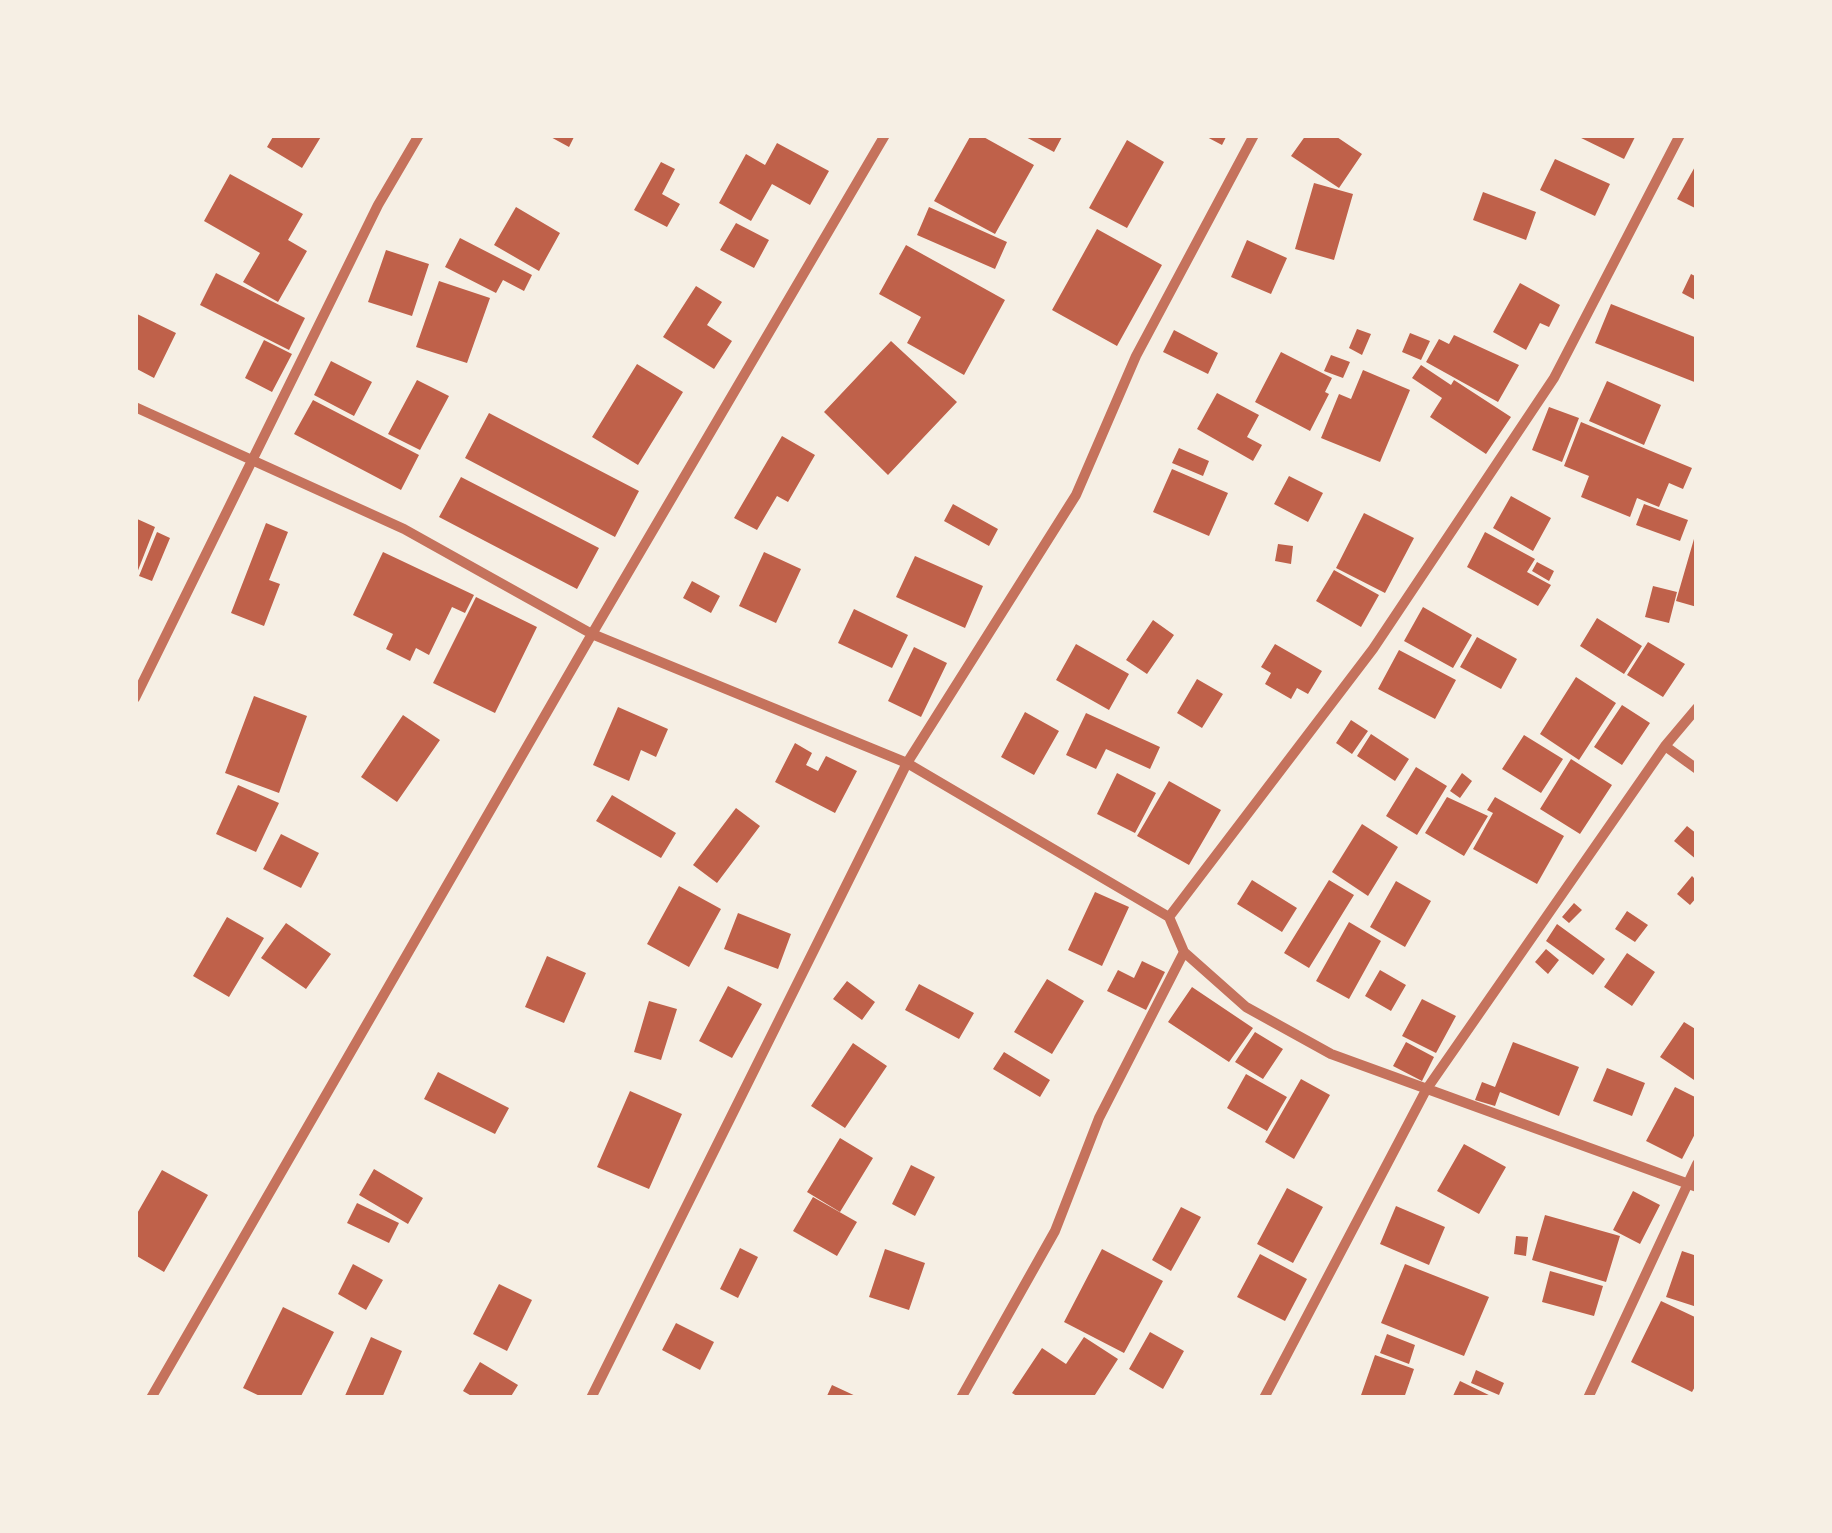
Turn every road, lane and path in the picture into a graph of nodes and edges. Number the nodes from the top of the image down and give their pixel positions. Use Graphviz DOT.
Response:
graph roads {
  1 [pos="419,135"];
  2 [pos="885,135"];
  3 [pos="1254,135"];
  4 [pos="1680,135"];
  5 [pos="135,407"];
  6 [pos="252,462"];
  7 [pos="592,634"];
  8 [pos="135,698"];
  9 [pos="1697,708"];
  10 [pos="1664,746"];
  11 [pos="907,763"];
  12 [pos="1697,770"];
  13 [pos="1169,917"];
  14 [pos="1184,952"];
  15 [pos="1426,1090"];
  16 [pos="1697,1164"];
  17 [pos="1692,1186"];
  18 [pos="151,1398"];
  19 [pos="591,1398"];
  20 [pos="961,1398"];
  21 [pos="1264,1398"];
  22 [pos="1588,1398"];
  1 -- 6 [label="street"];
  2 -- 7 [label="street"];
  3 -- 11 [label="street"];
  4 -- 13 [label="street"];
  5 -- 6 [label="street"];
  6 -- 7 [label="street"];
  6 -- 8 [label="street"];
  7 -- 11 [label="street"];
  7 -- 18 [label="street"];
  9 -- 10 [label="street"];
  10 -- 12 [label="street"];
  10 -- 15 [label="street"];
  11 -- 13 [label="street"];
  11 -- 19 [label="street"];
  13 -- 14 [label="street"];
  14 -- 15 [label="street"];
  14 -- 20 [label="street"];
  15 -- 17 [label="street"];
  15 -- 21 [label="street"];
  16 -- 17 [label="street"];
  17 -- 22 [label="street"];
}
